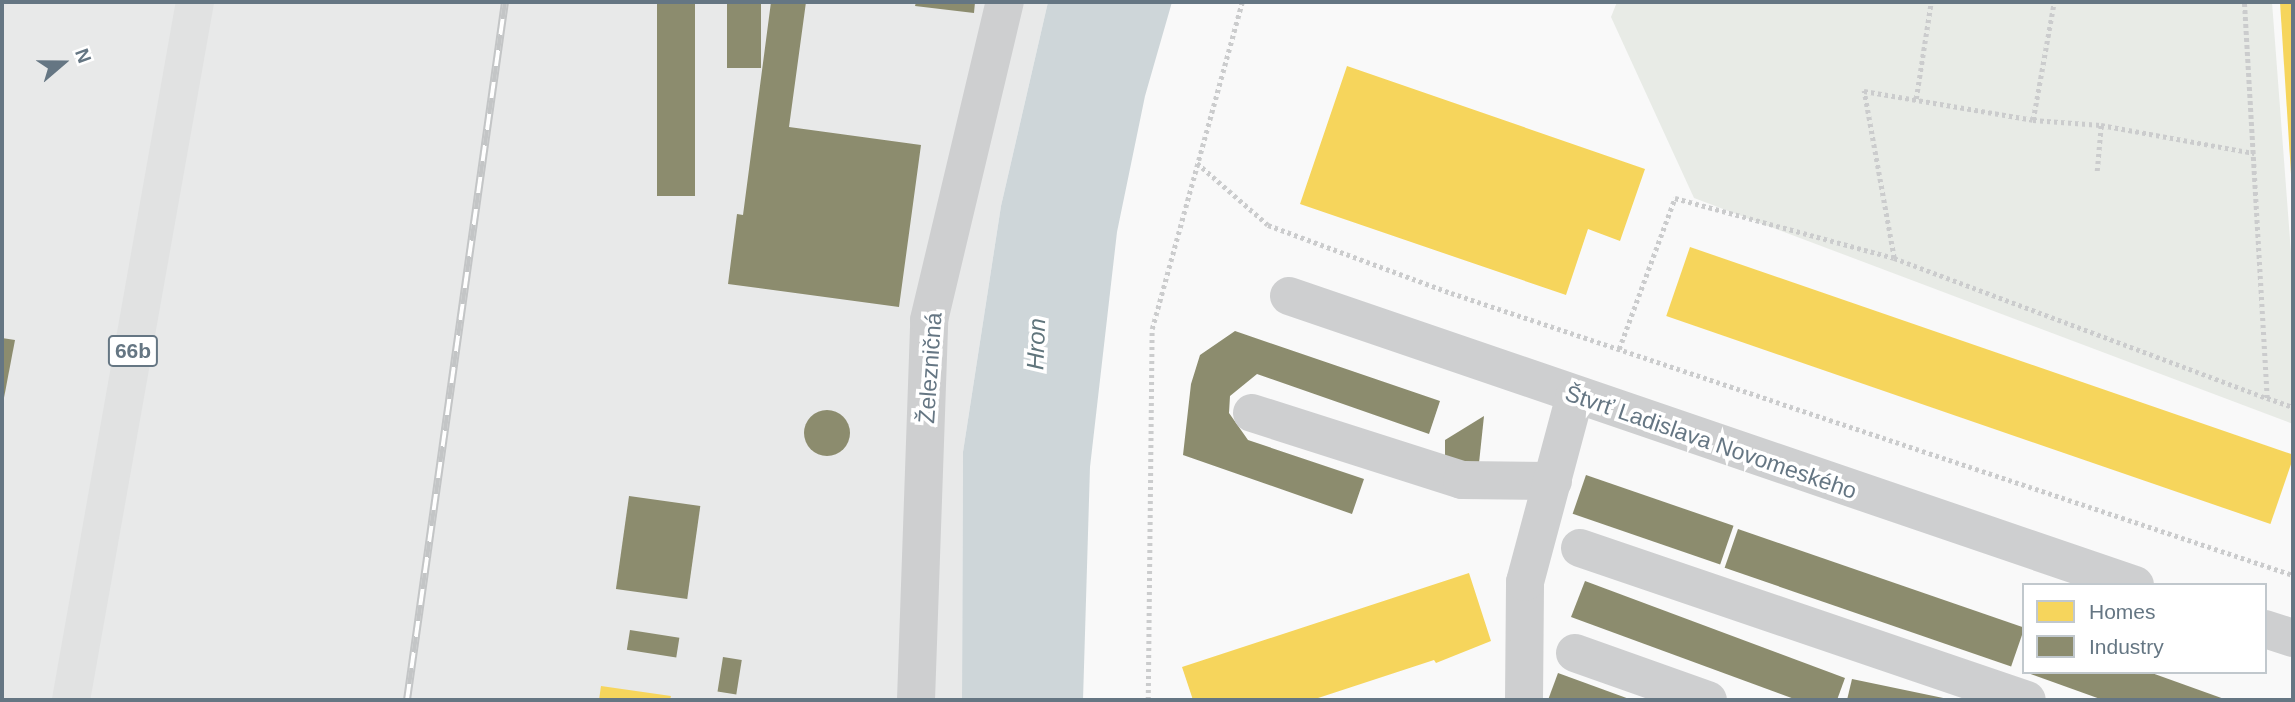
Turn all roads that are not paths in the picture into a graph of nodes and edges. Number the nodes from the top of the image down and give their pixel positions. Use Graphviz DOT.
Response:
graph roads {
  1 [pos="195,2"];
  2 [pos="1004,2"];
  3 [pos="1289,296"];
  4 [pos="1575,396"];
  5 [pos="1252,413"];
  6 [pos="1553,481"];
  7 [pos="1580,548"];
  8 [pos="2129,583"];
  9 [pos="2267,630"];
  10 [pos="2293,638"];
  11 [pos="1575,653"];
  12 [pos="71,700"];
  13 [pos="916,700"];
  14 [pos="1524,700"];
  15 [pos="1708,700"];
  16 [pos="2027,700"];
  1 -- 12 [label="main road, 66b"];
  2 -- 13 [label="street, Železničná"];
  3 -- 4 [label="street, Štvrť Ladislava Novomeského"];
  4 -- 6 [label="street"];
  4 -- 8 [label="street, Štvrť Ladislava Novomeského"];
  5 -- 6 [label="street"];
  6 -- 14 [label="street"];
  7 -- 16 [label="street"];
  9 -- 10 [label="street"];
  11 -- 15 [label="street"];
}
